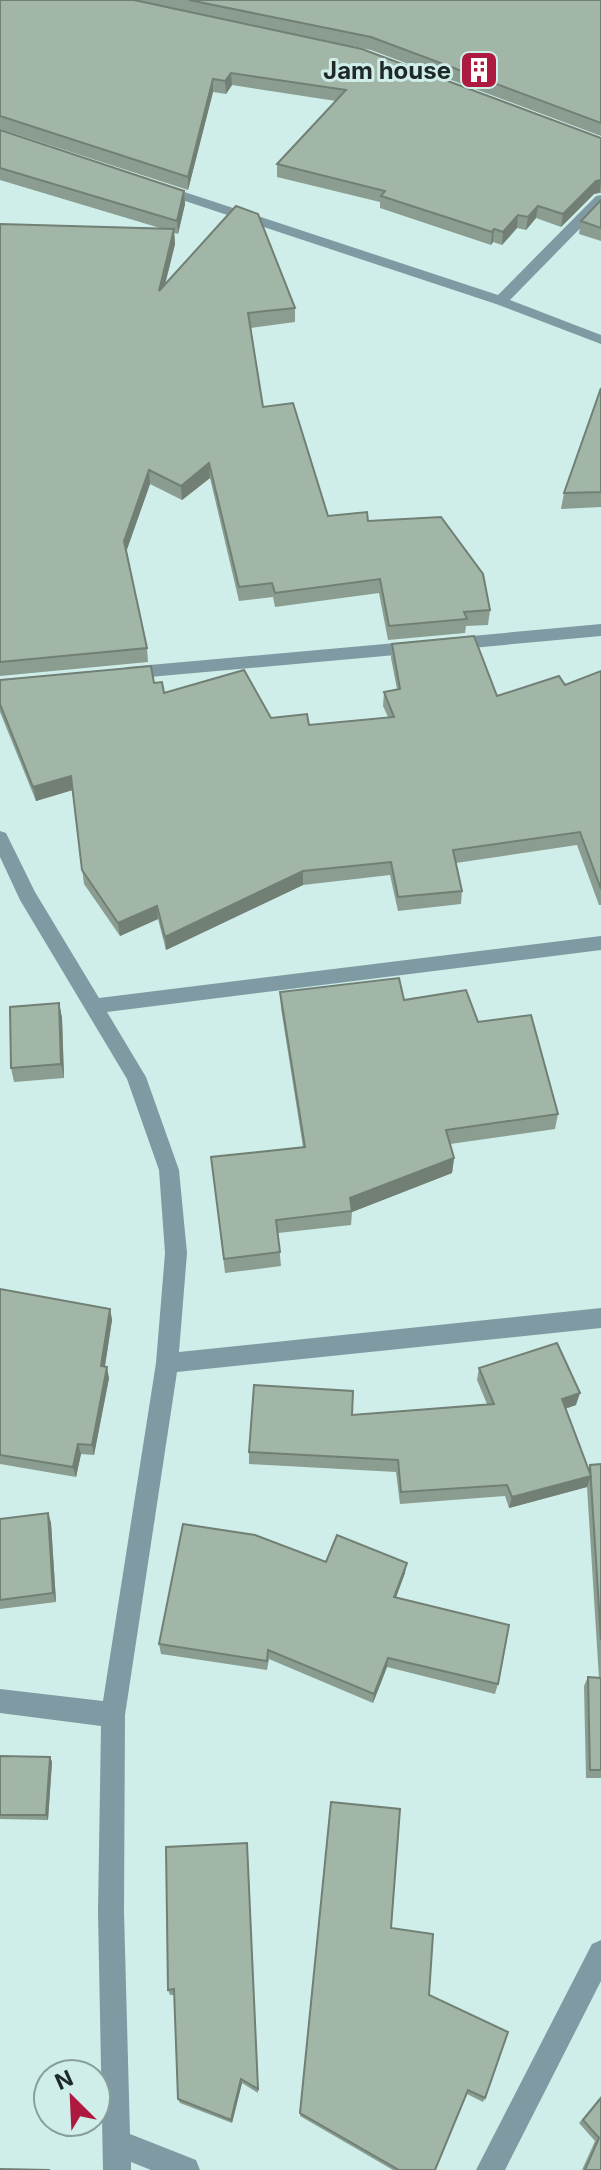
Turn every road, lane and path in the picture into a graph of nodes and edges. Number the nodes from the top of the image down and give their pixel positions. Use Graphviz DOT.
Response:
graph roads {
  1 [pos="147,184"];
  2 [pos="601,199"];
  3 [pos="501,301"];
  4 [pos="601,340"];
  5 [pos="601,630"];
  6 [pos="111,675"];
  7 [pos="0,838"];
  8 [pos="601,943"];
  9 [pos="94,1006"];
  10 [pos="601,1318"];
  11 [pos="167,1363"];
  12 [pos="0,1701"];
  13 [pos="113,1715"];
  14 [pos="601,1953"];
  15 [pos="114,2141"];
  16 [pos="117,2170"];
  17 [pos="186,2170"];
  18 [pos="490,2170"];
  1 -- 3 [label="street"];
  2 -- 3 [label="street"];
  3 -- 4 [label="street"];
  5 -- 6 [label="street"];
  7 -- 9 [label="street"];
  8 -- 9 [label="street"];
  9 -- 11 [label="street"];
  10 -- 11 [label="street"];
  11 -- 13 [label="street"];
  12 -- 13 [label="street"];
  13 -- 15 [label="street"];
  14 -- 18 [label="street"];
  15 -- 16 [label="street"];
  15 -- 17 [label="street"];
}
